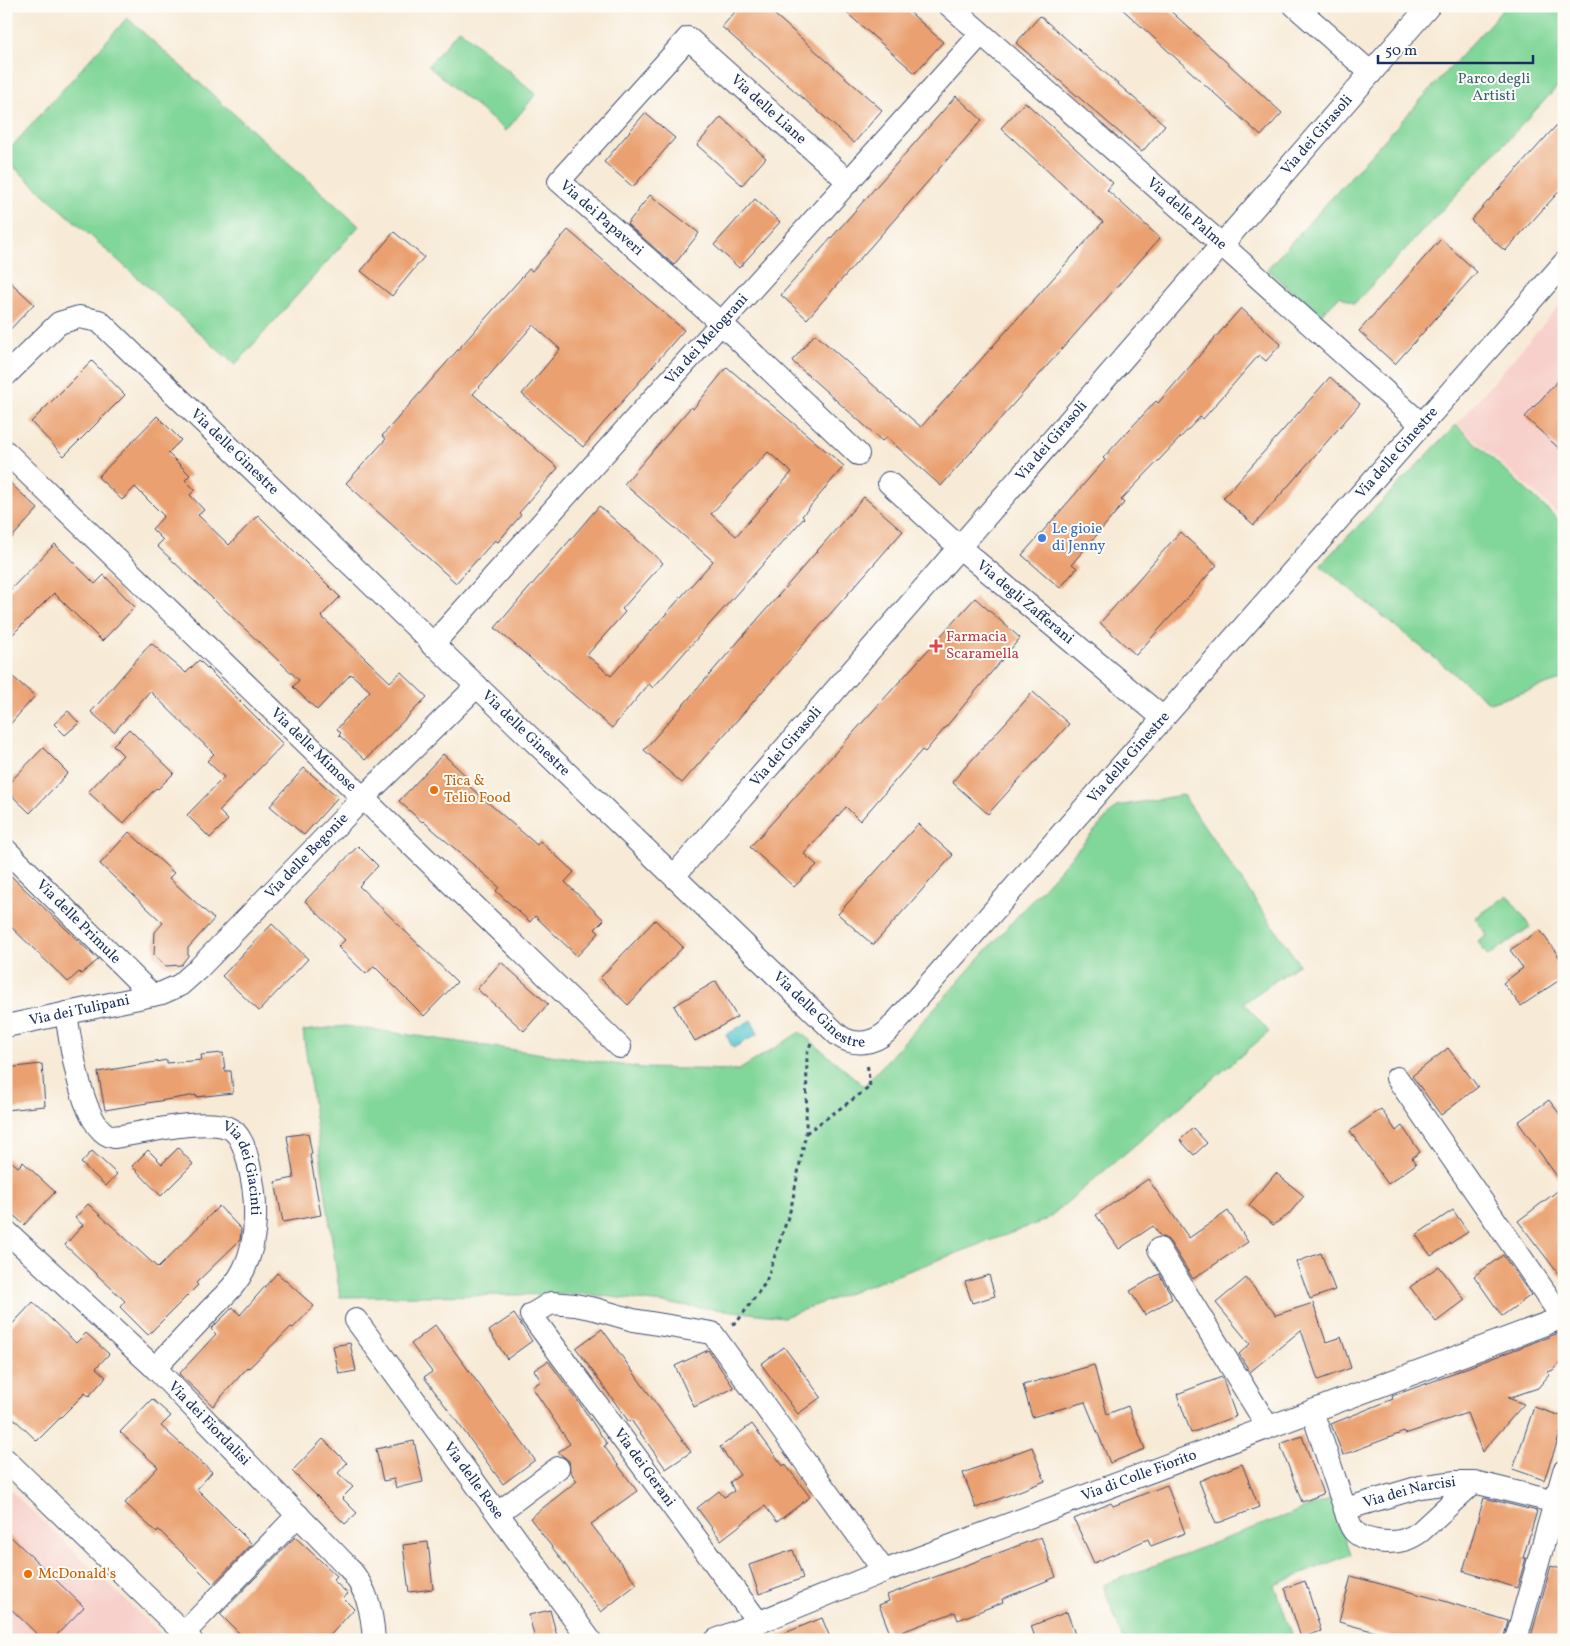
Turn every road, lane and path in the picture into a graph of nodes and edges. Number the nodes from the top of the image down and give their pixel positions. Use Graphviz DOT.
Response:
graph roads {
  1 [pos="950,6"];
  2 [pos="1295,6"];
  3 [pos="1429,6"];
  4 [pos="982,34"];
  5 [pos="688,38"];
  6 [pos="1371,73"];
  7 [pos="849,182"];
  8 [pos="1221,244"];
  9 [pos="1564,263"];
  10 [pos="722,324"];
  11 [pos="6,375"];
  12 [pos="1421,424"];
  13 [pos="6,452"];
  14 [pos="858,454"];
  15 [pos="889,483"];
  16 [pos="959,547"];
  17 [pos="432,645"];
  18 [pos="477,686"];
  19 [pos="1163,718"];
  20 [pos="363,798"];
  21 [pos="6,850"];
  22 [pos="674,876"];
  23 [pos="152,995"];
  24 [pos="66,1014"];
  25 [pos="820,1018"];
  26 [pos="6,1026"];
  27 [pos="865,1043"];
  28 [pos="620,1047"];
  29 [pos="1398,1078"];
  30 [pos="806,1133"];
  31 [pos="6,1231"];
  32 [pos="1159,1249"];
  33 [pos="1563,1317"];
  34 [pos="356,1320"];
  35 [pos="712,1333"];
  36 [pos="155,1368"];
  37 [pos="1312,1410"];
  38 [pos="1268,1427"];
  39 [pos="6,1460"];
  40 [pos="558,1468"];
  41 [pos="1564,1470"];
  42 [pos="1474,1482"];
  43 [pos="1559,1503"];
  44 [pos="1345,1509"];
  45 [pos="498,1513"];
  46 [pos="298,1516"];
  47 [pos="884,1572"];
  48 [pos="758,1622"];
  49 [pos="188,1636"];
  50 [pos="374,1640"];
  51 [pos="590,1640"];
  52 [pos="716,1640"];
  53 [pos="1516,1640"];
  1 -- 4 [label="street, Via delle Palme"];
  2 -- 6 [label="street"];
  3 -- 6 [label="street, Via dei Girasoli"];
  4 -- 7 [label="street, Via dei Melograni"];
  4 -- 8 [label="street, Via delle Palme"];
  5 -- 7 [label="street, Via delle Liane"];
  5 -- 10 [label="street, Via dei Papaveri"];
  6 -- 8 [label="street, Via dei Girasoli"];
  7 -- 10 [label="street, Via dei Melograni"];
  8 -- 12 [label="street, Via delle Palme"];
  8 -- 16 [label="street, Via dei Girasoli"];
  9 -- 12 [label="street, Via delle Ginestre"];
  10 -- 14 [label="street"];
  10 -- 17 [label="street, Via dei Melograni"];
  11 -- 17 [label="street, Via delle Ginestre"];
  12 -- 19 [label="street, Via delle Ginestre"];
  13 -- 20 [label="street, Via delle Mimose"];
  15 -- 16 [label="street, Via degli Zafferani"];
  16 -- 19 [label="street, Via degli Zafferani"];
  16 -- 22 [label="street, Via dei Girasoli"];
  17 -- 18 [label="street, Via delle Ginestre"];
  18 -- 20 [label="street, Via delle Begonie"];
  18 -- 22 [label="street, Via delle Ginestre"];
  19 -- 27 [label="street, Via delle Ginestre"];
  20 -- 23 [label="street, Via delle Begonie"];
  20 -- 28 [label="street, Via delle Mimose"];
  21 -- 23 [label="street, Via delle Primule"];
  22 -- 25 [label="street, Via delle Ginestre"];
  23 -- 24 [label="street, Via dei Tulipani"];
  24 -- 26 [label="street, Via dei Tulipani"];
  24 -- 36 [label="street, Via dei Giacinti"];
  25 -- 27 [label="street, Via delle Ginestre"];
  25 -- 30 [label="path"];
  27 -- 30 [label="path"];
  29 -- 33 [label="street"];
  30 -- 35 [label="path"];
  31 -- 36 [label="street, Via dei Fiordalisi"];
  32 -- 38 [label="street"];
  33 -- 37 [label="street, Via di Colle Fiorito"];
  34 -- 45 [label="street, Via delle Rose"];
  35 -- 47 [label="street"];
  35 -- 48 [label="street, Via dei Gerani"];
  36 -- 46 [label="street, Via dei Fiordalisi"];
  37 -- 38 [label="street, Via di Colle Fiorito"];
  37 -- 44 [label="street, Via dei Narcisi"];
  38 -- 47 [label="street, Via di Colle Fiorito"];
  39 -- 49 [label="street"];
  40 -- 45 [label="street"];
  41 -- 43 [label="street"];
  42 -- 43 [label="street, Via dei Narcisi"];
  42 -- 44 [label="street, Via dei Narcisi"];
  42 -- 44 [label="street, Via dei Narcisi"];
  43 -- 53 [label="street"];
  45 -- 51 [label="street, Via delle Rose"];
  46 -- 49 [label="street"];
  46 -- 50 [label="street, Via dei Fiordalisi"];
  47 -- 48 [label="street, Via di Colle Fiorito"];
  48 -- 52 [label="street, Via di Colle Fiorito"];
}
